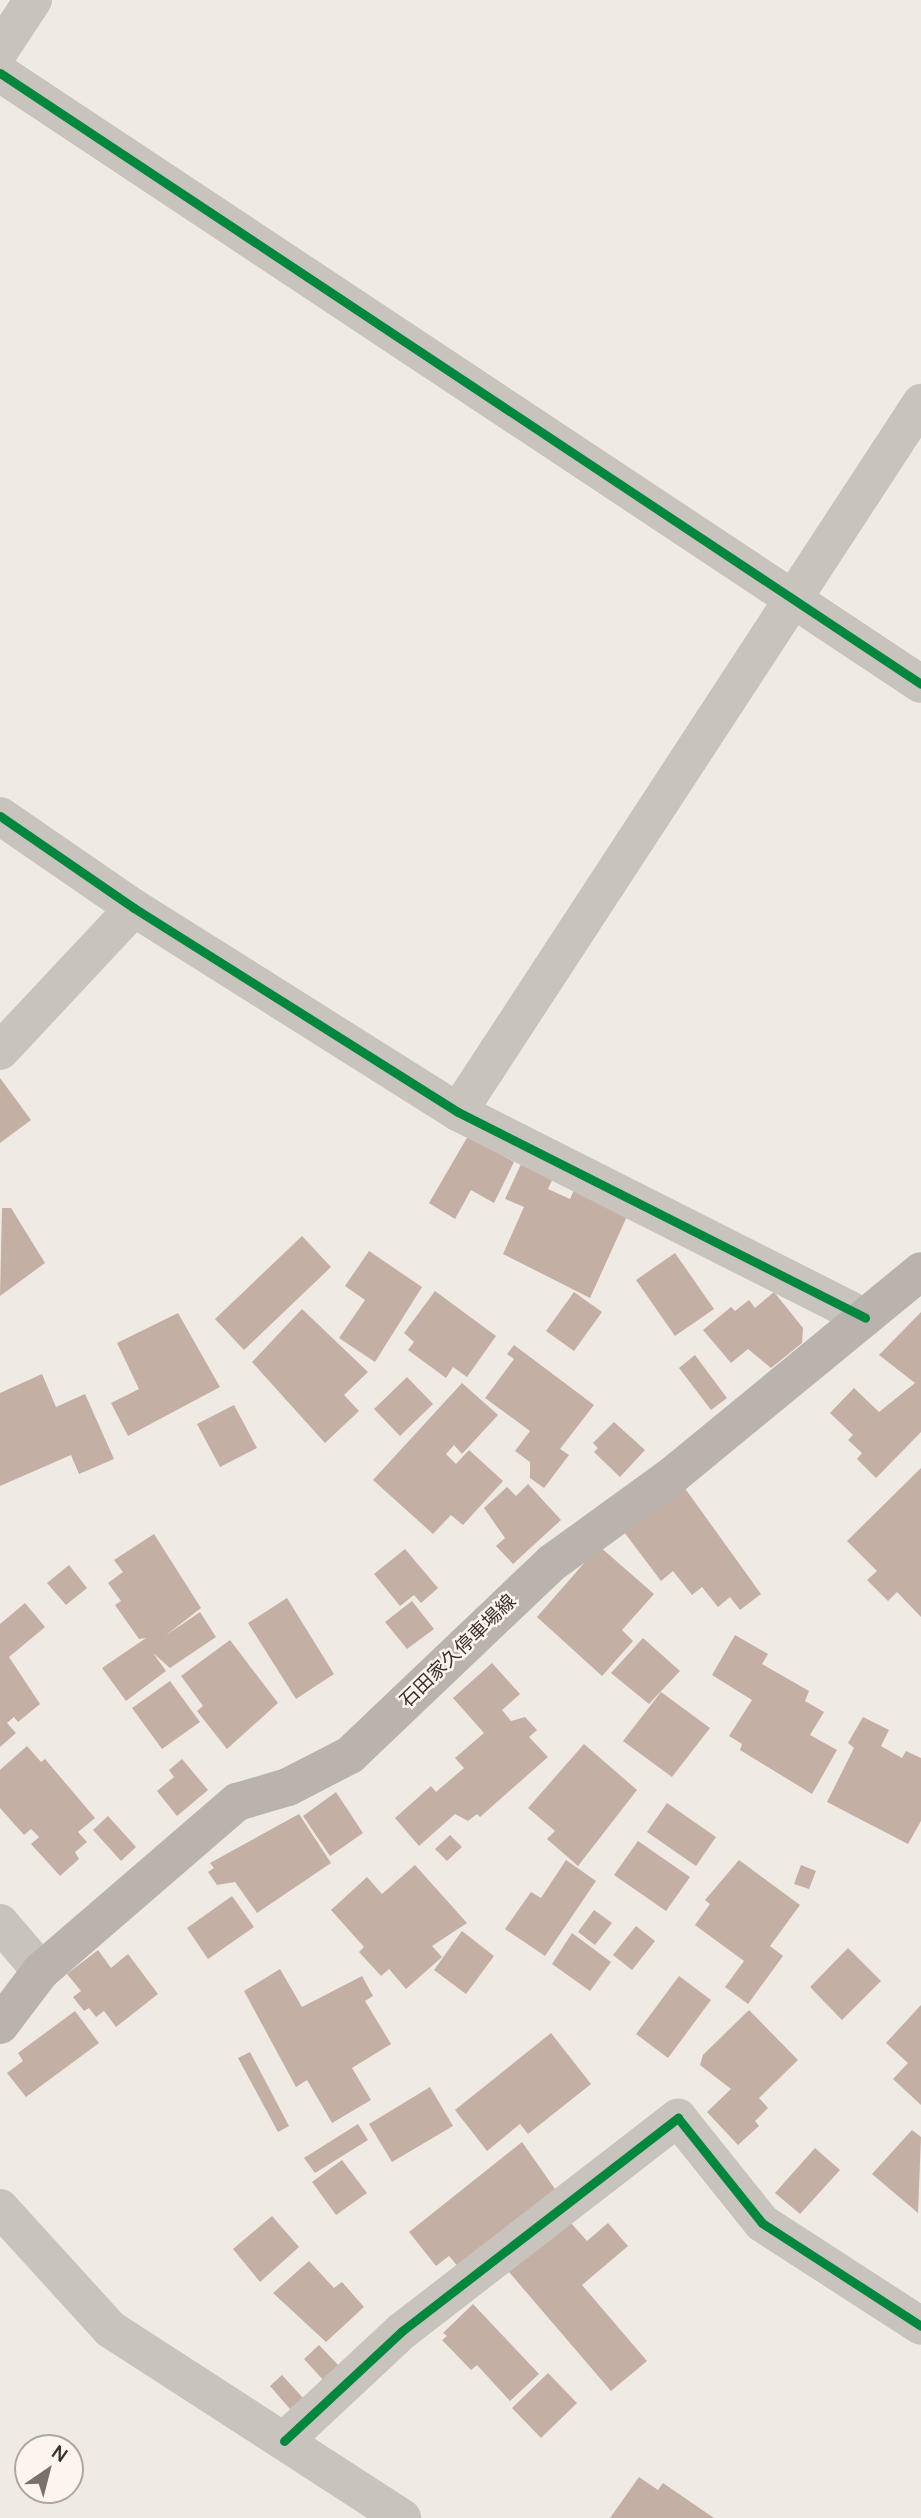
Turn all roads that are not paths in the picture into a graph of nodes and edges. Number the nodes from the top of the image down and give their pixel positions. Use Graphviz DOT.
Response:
graph roads {
  1 [pos="33,0"];
  2 [pos="0,50"];
  3 [pos="0,73"];
  4 [pos="921,403"];
  5 [pos="793,599"];
  6 [pos="921,684"];
  7 [pos="0,816"];
  8 [pos="134,908"];
  9 [pos="0,1051"];
  10 [pos="458,1112"];
  11 [pos="920,1274"];
  12 [pos="864,1318"];
  13 [pos="0,1923"];
  14 [pos="41,1971"];
  15 [pos="0,2025"];
  16 [pos="0,2208"];
  17 [pos="921,2326"];
  18 [pos="284,2441"];
  19 [pos="402,2518"];
  1 -- 2 [label="street"];
  3 -- 5 [label="street"];
  4 -- 5 [label="street"];
  5 -- 6 [label="street"];
  5 -- 10 [label="street"];
  7 -- 8 [label="street"];
  8 -- 9 [label="street"];
  8 -- 10 [label="street"];
  10 -- 12 [label="street"];
  11 -- 12 [label="main road, 石田家久停車場線"];
  12 -- 14 [label="main road, 石田家久停車場線"];
  13 -- 14 [label="street"];
  14 -- 15 [label="main road, 石田家久停車場線"];
  16 -- 18 [label="street"];
  17 -- 18 [label="street"];
  18 -- 19 [label="street"];
}
